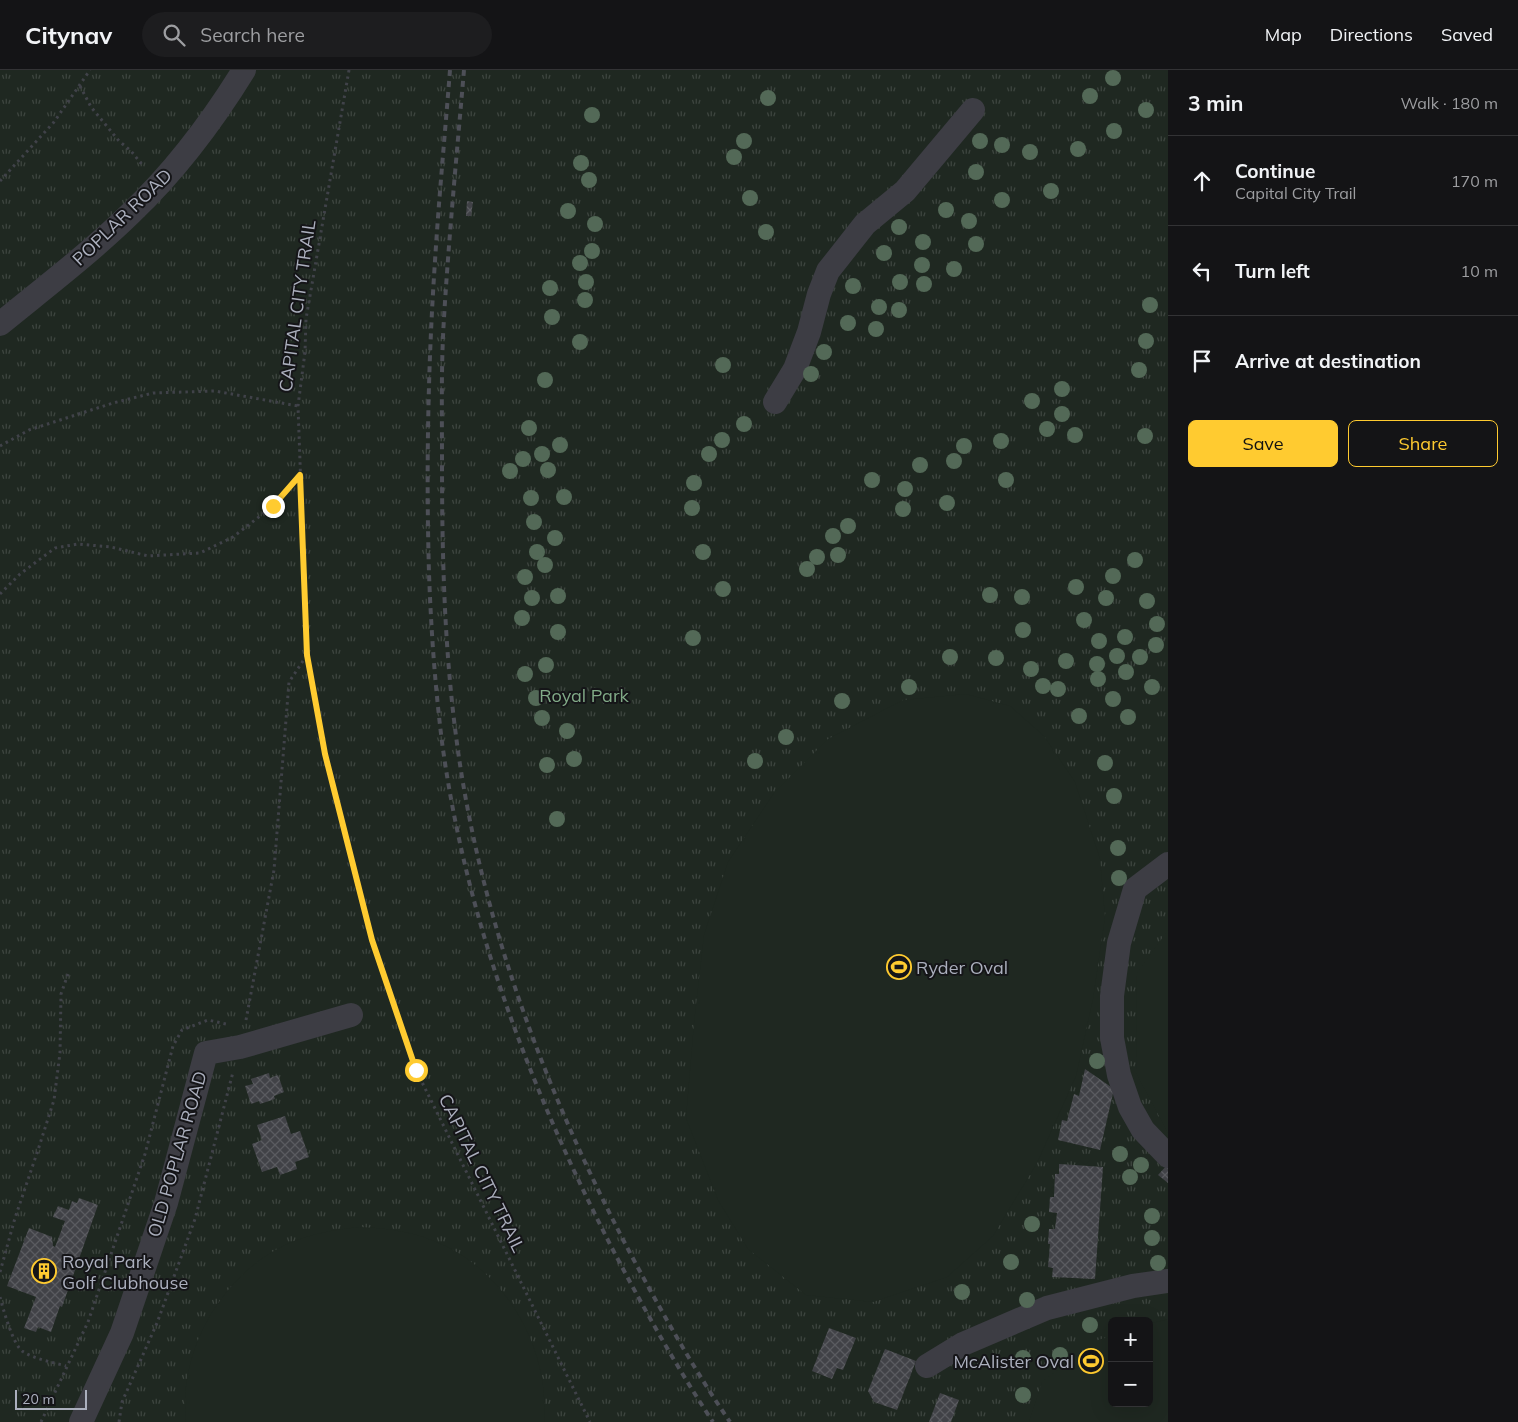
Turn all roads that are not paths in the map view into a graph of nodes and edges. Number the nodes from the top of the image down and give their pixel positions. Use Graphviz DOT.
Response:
graph roads {
  1 [pos="244,70"];
  2 [pos="973,110"];
  3 [pos="0,324"];
  4 [pos="775,402"];
  5 [pos="1168,864"];
  6 [pos="351,1015"];
  7 [pos="1168,1156"];
  8 [pos="1168,1281"];
  9 [pos="927,1366"];
  10 [pos="81,1422"];
  1 -- 3 [label="street, POPLAR ROAD"];
  2 -- 4 [label="street"];
  5 -- 7 [label="street"];
  6 -- 10 [label="street, OLD POPLAR ROAD"];
  8 -- 9 [label="street"];
}
